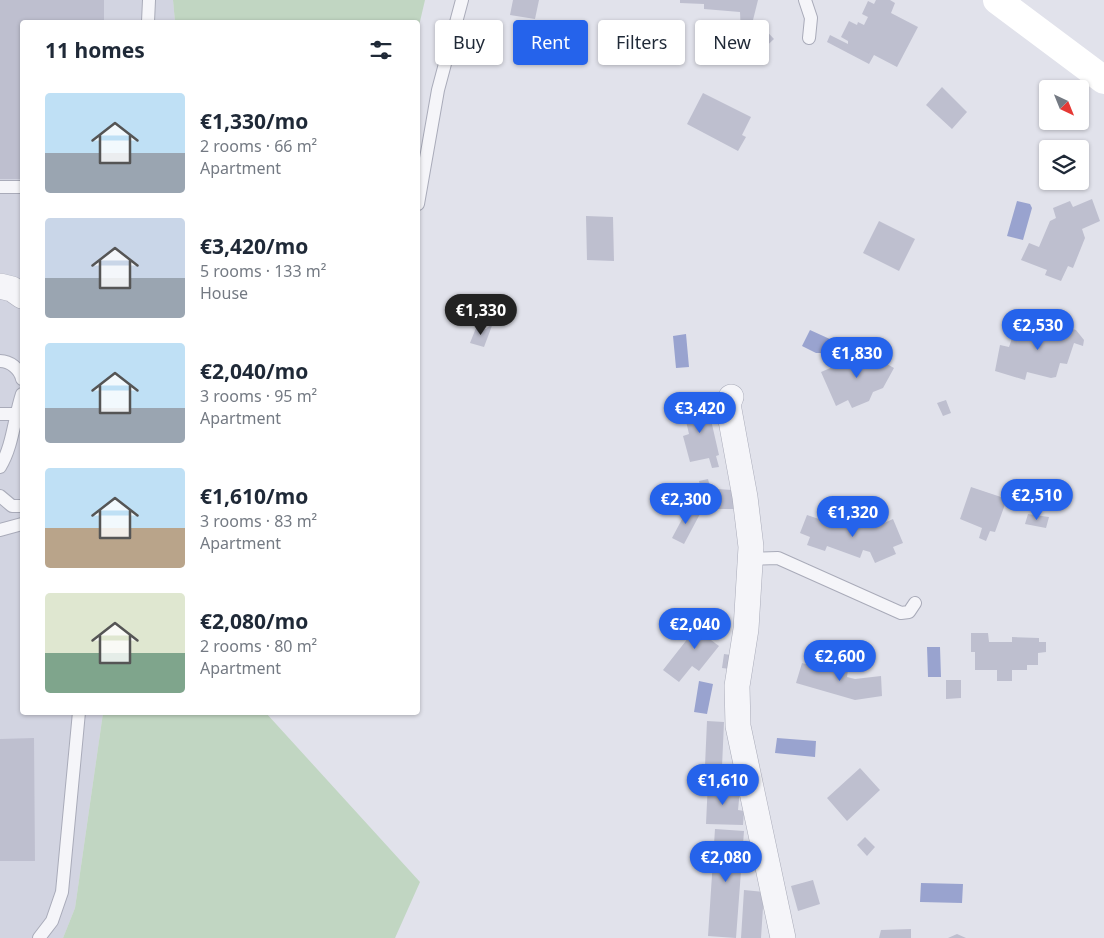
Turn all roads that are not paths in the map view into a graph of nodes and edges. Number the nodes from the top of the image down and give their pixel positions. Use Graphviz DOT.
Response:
graph roads {
  1 [pos="149,0"];
  2 [pos="462,0"];
  3 [pos="805,0"];
  4 [pos="997,0"];
  5 [pos="148,20"];
  6 [pos="809,38"];
  7 [pos="1104,80"];
  8 [pos="0,187"];
  9 [pos="20,187"];
  10 [pos="420,193"];
  11 [pos="0,286"];
  12 [pos="20,295"];
  13 [pos="0,361"];
  14 [pos="20,372"];
  15 [pos="732,397"];
  16 [pos="20,400"];
  17 [pos="0,414"];
  18 [pos="15,414"];
  19 [pos="0,467"];
  20 [pos="0,496"];
  21 [pos="20,506"];
  22 [pos="20,525"];
  23 [pos="0,530"];
  24 [pos="751,559"];
  25 [pos="915,603"];
  26 [pos="80,715"];
  27 [pos="39,938"];
  28 [pos="783,938"];
  1 -- 5 [label="lane"];
  2 -- 10 [label="lane"];
  3 -- 6 [label="lane"];
  4 -- 7 [label="street"];
  8 -- 9 [label="lane"];
  11 -- 12 [label="street"];
  13 -- 14 [label="lane"];
  15 -- 24 [label="street"];
  16 -- 18 [label="lane"];
  17 -- 18 [label="lane"];
  18 -- 19 [label="lane"];
  20 -- 21 [label="lane"];
  22 -- 23 [label="lane"];
  24 -- 25 [label="lane"];
  24 -- 28 [label="street"];
  26 -- 27 [label="lane"];
}
